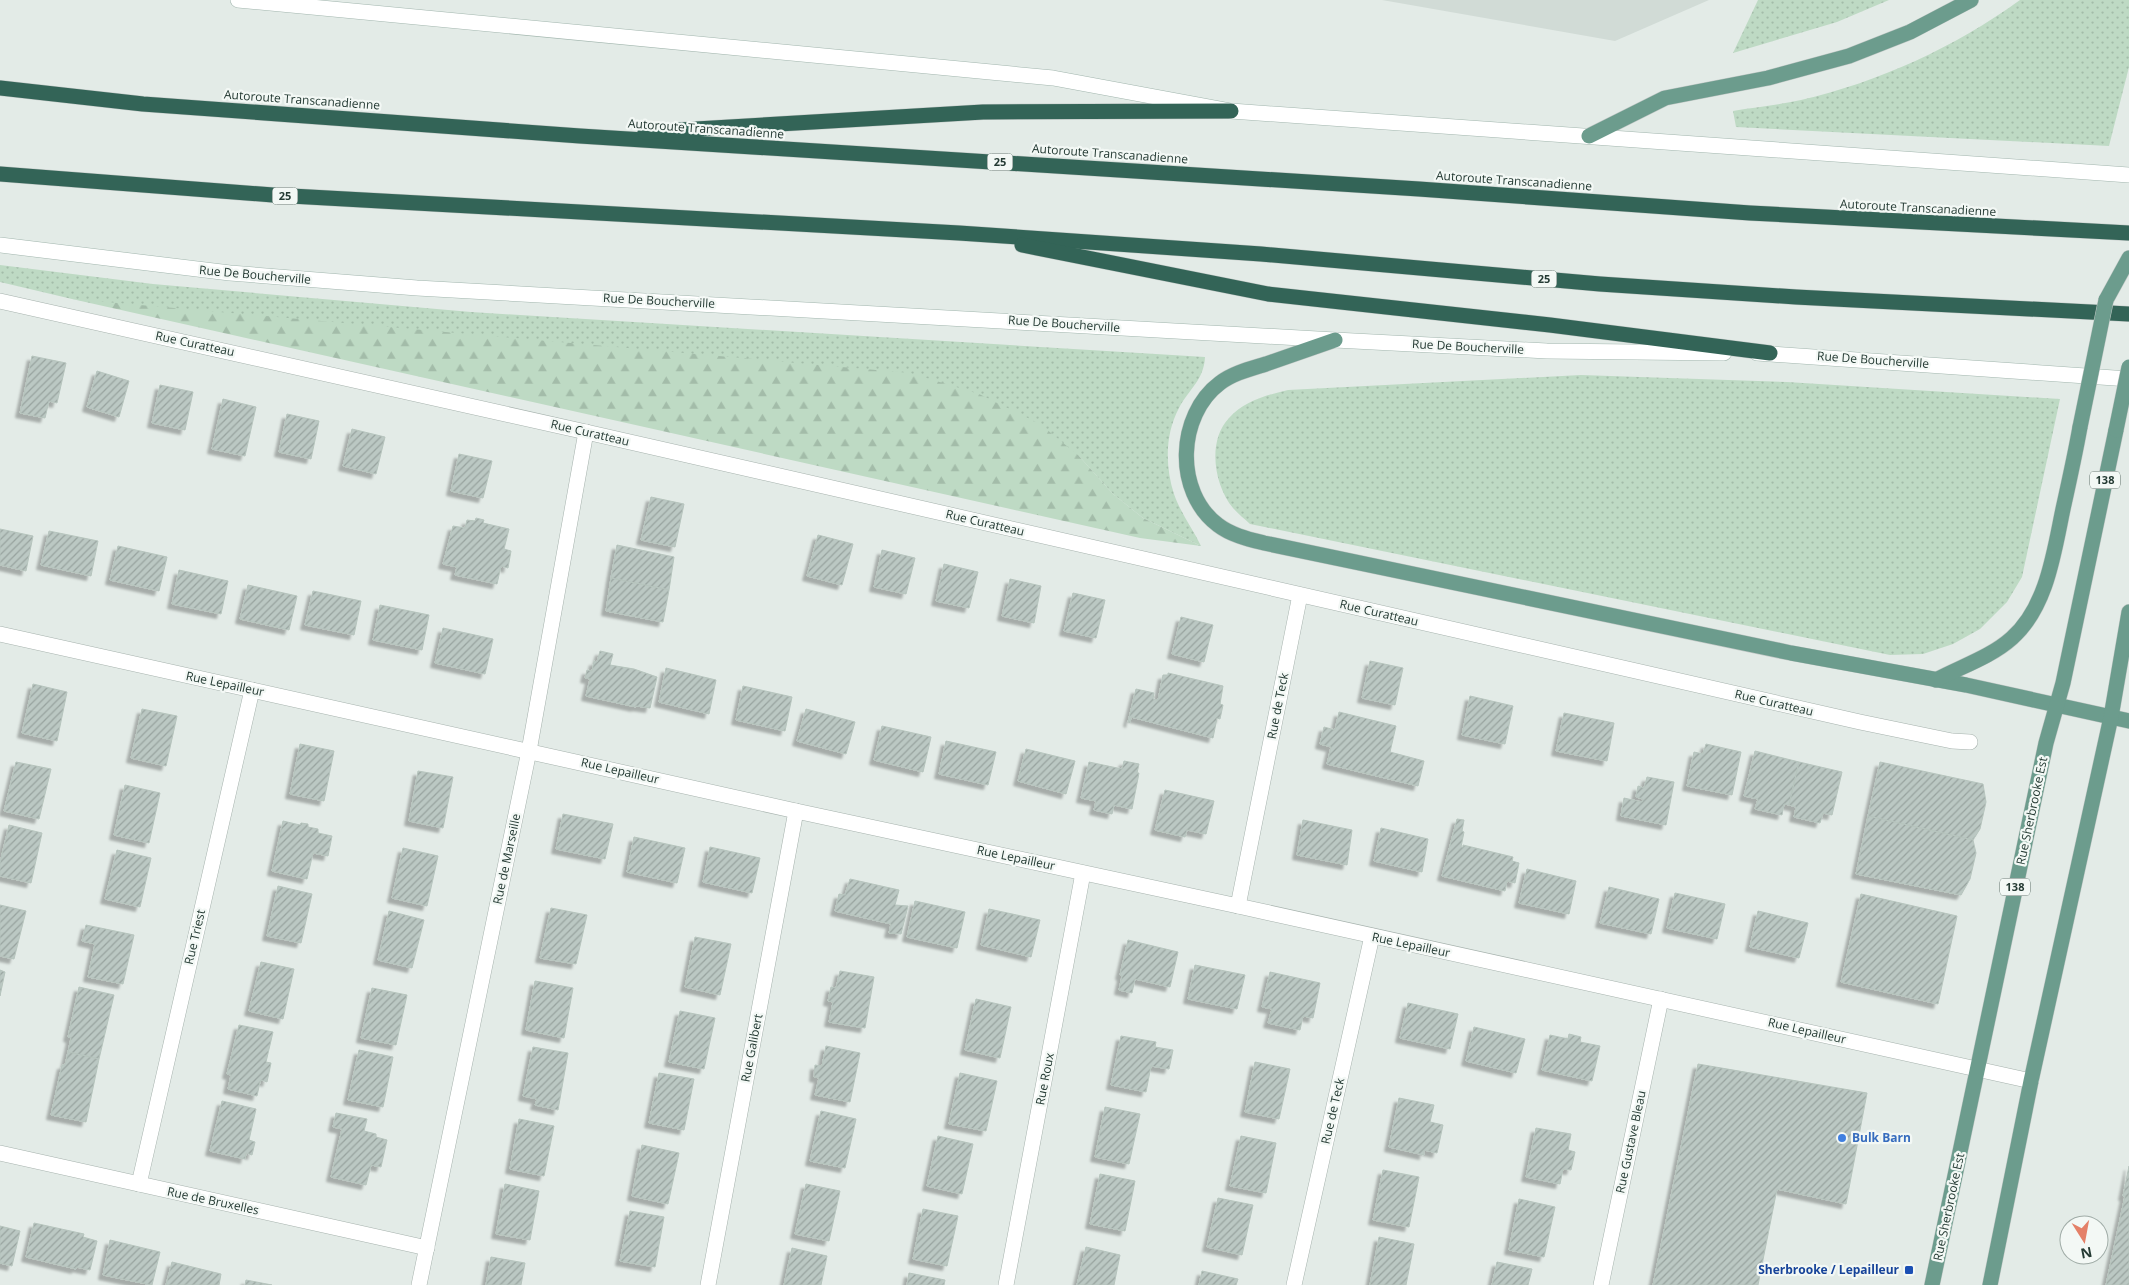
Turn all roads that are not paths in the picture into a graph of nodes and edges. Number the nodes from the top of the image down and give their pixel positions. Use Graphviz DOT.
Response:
graph roads {
  1 [pos="238,0"];
  2 [pos="1970,0"];
  3 [pos="0,88"];
  4 [pos="1231,111"];
  5 [pos="580,136"];
  6 [pos="1590,136"];
  7 [pos="0,174"];
  8 [pos="2129,175"];
  9 [pos="959,233"];
  10 [pos="2129,233"];
  11 [pos="0,245"];
  12 [pos="2129,258"];
  13 [pos="0,301"];
  14 [pos="2129,314"];
  15 [pos="1335,340"];
  16 [pos="1770,353"];
  17 [pos="2129,367"];
  18 [pos="2129,379"];
  19 [pos="586,432"];
  20 [pos="1300,595"];
  21 [pos="2129,612"];
  22 [pos="0,634"];
  23 [pos="1936,680"];
  24 [pos="252,690"];
  25 [pos="2057,705"];
  26 [pos="2111,717"];
  27 [pos="2129,721"];
  28 [pos="1970,742"];
  29 [pos="529,751"];
  30 [pos="796,811"];
  31 [pos="1084,873"];
  32 [pos="1238,906"];
  33 [pos="1372,936"];
  34 [pos="1661,999"];
  35 [pos="1978,1070"];
  36 [pos="2031,1081"];
  37 [pos="0,1153"];
  38 [pos="139,1184"];
  39 [pos="427,1248"];
  40 [pos="419,1285"];
  41 [pos="708,1285"];
  42 [pos="1006,1285"];
  43 [pos="1294,1285"];
  44 [pos="1601,1285"];
  45 [pos="1932,1285"];
  46 [pos="1990,1285"];
  1 -- 4 [label="street"];
  2 -- 6 [label="main road"];
  3 -- 5 [label="highway, Autoroute Transcanadienne / 25"];
  4 -- 5 [label="highway"];
  4 -- 6 [label="street"];
  5 -- 10 [label="highway, Autoroute Transcanadienne / 25"];
  6 -- 8 [label="street"];
  7 -- 9 [label="highway, 25"];
  9 -- 14 [label="highway, 25"];
  9 -- 16 [label="highway"];
  11 -- 15 [label="street, Rue De Boucherville"];
  12 -- 23 [label="main road, bridge"];
  13 -- 19 [label="street, Rue Curatteau"];
  15 -- 16 [label="street, Rue De Boucherville"];
  15 -- 23 [label="main road"];
  16 -- 18 [label="street, Rue De Boucherville"];
  17 -- 25 [label="main road, Rue Sherbrooke Est / 138, bridge"];
  19 -- 20 [label="street, Rue Curatteau"];
  19 -- 29 [label="street, Rue de Marseille"];
  20 -- 28 [label="street, Rue Curatteau"];
  20 -- 32 [label="street, Rue de Teck"];
  21 -- 26 [label="main road"];
  22 -- 24 [label="street, Rue Lepailleur"];
  23 -- 25 [label="main road"];
  24 -- 29 [label="street, Rue Lepailleur"];
  24 -- 38 [label="street, Rue Triest"];
  25 -- 26 [label="main road"];
  25 -- 35 [label="main road, Rue Sherbrooke Est / 138"];
  26 -- 27 [label="main road"];
  26 -- 36 [label="main road"];
  29 -- 30 [label="street, Rue Lepailleur"];
  29 -- 39 [label="street, Rue de Marseille"];
  30 -- 31 [label="street, Rue Lepailleur"];
  30 -- 41 [label="street, Rue Galibert"];
  31 -- 32 [label="street, Rue Lepailleur"];
  31 -- 42 [label="street, Rue Roux"];
  32 -- 33 [label="street, Rue Lepailleur"];
  33 -- 34 [label="street, Rue Lepailleur"];
  33 -- 43 [label="street, Rue de Teck"];
  34 -- 35 [label="street, Rue Lepailleur"];
  34 -- 44 [label="street, Rue Gustave Bleau"];
  35 -- 36 [label="street, Rue Lepailleur"];
  35 -- 45 [label="main road, Rue Sherbrooke Est / 138"];
  36 -- 46 [label="main road"];
  37 -- 38 [label="street, Rue de Bruxelles"];
  38 -- 39 [label="street, Rue de Bruxelles"];
  39 -- 40 [label="street, Rue de Marseille"];
}
